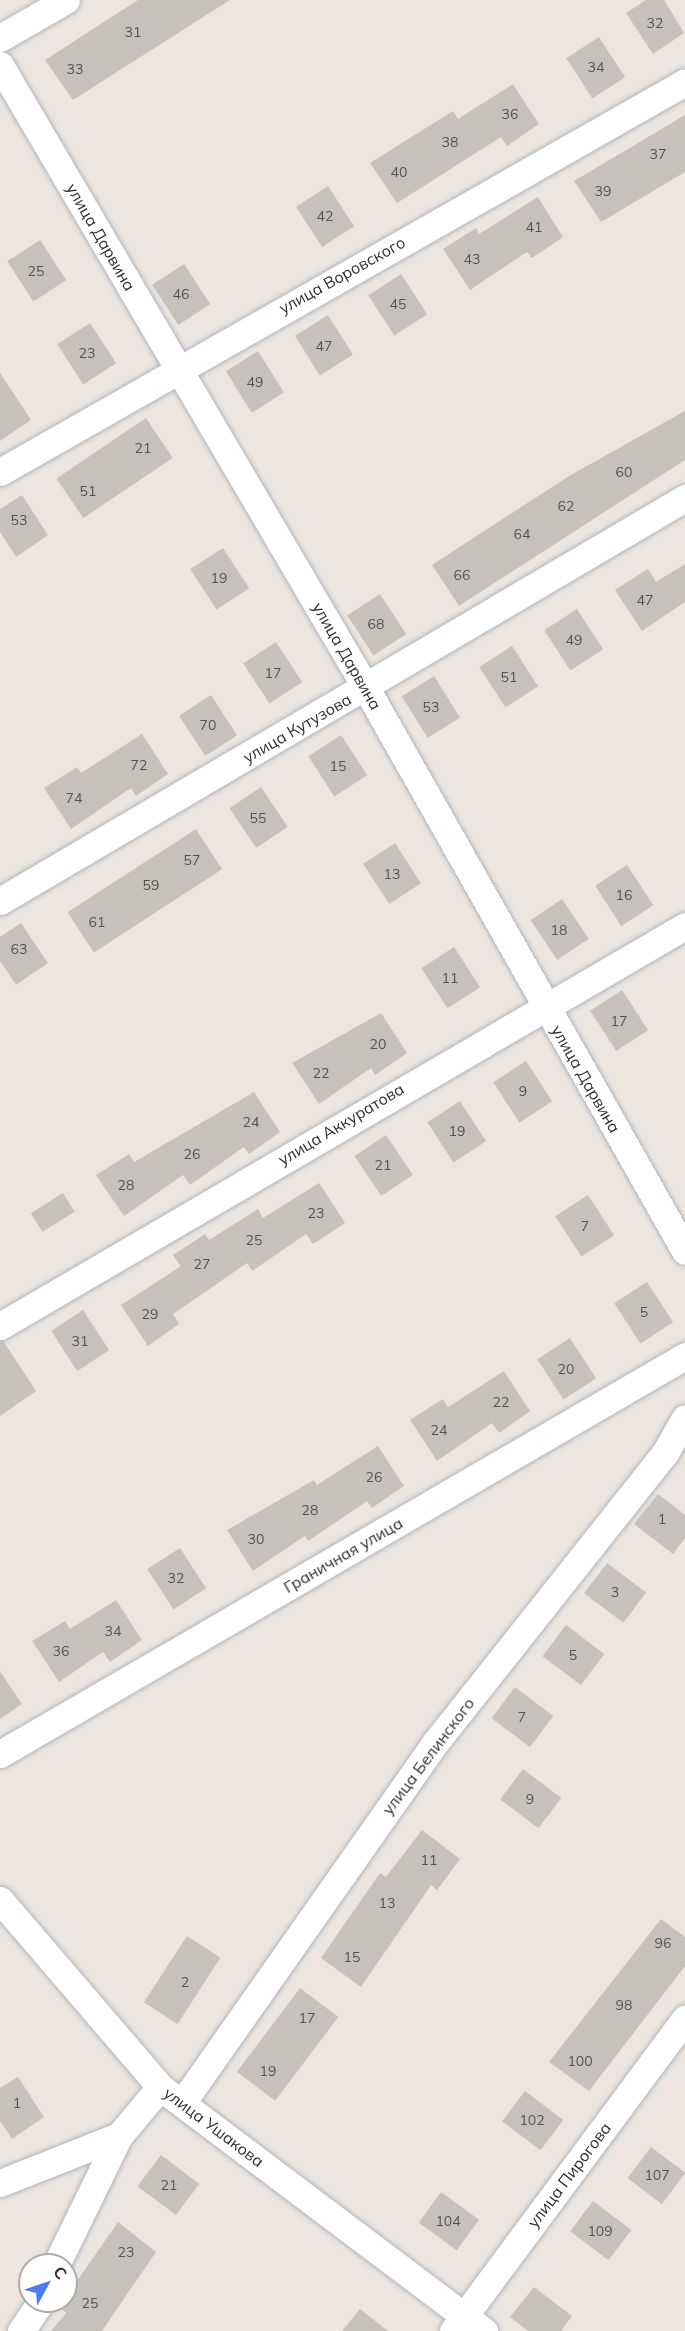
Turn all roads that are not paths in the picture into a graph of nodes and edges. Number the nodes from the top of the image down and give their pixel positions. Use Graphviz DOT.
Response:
graph roads {
  1 [pos="66,0"];
  2 [pos="0,38"];
  3 [pos="0,65"];
  4 [pos="685,82"];
  5 [pos="177,368"];
  6 [pos="0,472"];
  7 [pos="685,498"];
  8 [pos="366,688"];
  9 [pos="0,901"];
  10 [pos="685,926"];
  11 [pos="544,1004"];
  12 [pos="685,1251"];
  13 [pos="0,1326"];
  14 [pos="685,1356"];
  15 [pos="685,1418"];
  16 [pos="0,1754"];
  17 [pos="0,1900"];
  18 [pos="685,2019"];
  19 [pos="160,2087"];
  20 [pos="182,2103"];
  21 [pos="119,2136"];
  22 [pos="0,2183"];
  23 [pos="62,2253"];
  24 [pos="33,2313"];
  25 [pos="467,2326"];
  26 [pos="21,2331"];
  1 -- 2 [label="street"];
  3 -- 5 [label="street, улица Дарвина"];
  4 -- 5 [label="street, улица Воровского"];
  5 -- 6 [label="street, улица Воровского"];
  5 -- 8 [label="street, улица Дарвина"];
  7 -- 8 [label="street, улица Кутузова"];
  8 -- 9 [label="street, улица Кутузова"];
  8 -- 11 [label="street, улица Дарвина"];
  10 -- 11 [label="street, улица Аккуратова"];
  11 -- 12 [label="street, улица Дарвина"];
  11 -- 13 [label="street, улица Аккуратова"];
  14 -- 16 [label="street, Граничная улица"];
  15 -- 20 [label="street, улица Белинского"];
  17 -- 19 [label="street, улица Ушакова"];
  18 -- 25 [label="street, улица Пирогова"];
  19 -- 20 [label="street, улица Ушакова"];
  19 -- 21 [label="street"];
  20 -- 25 [label="street, улица Ушакова"];
  21 -- 22 [label="street"];
  21 -- 23 [label="street"];
  24 -- 26 [label="street"];
}
